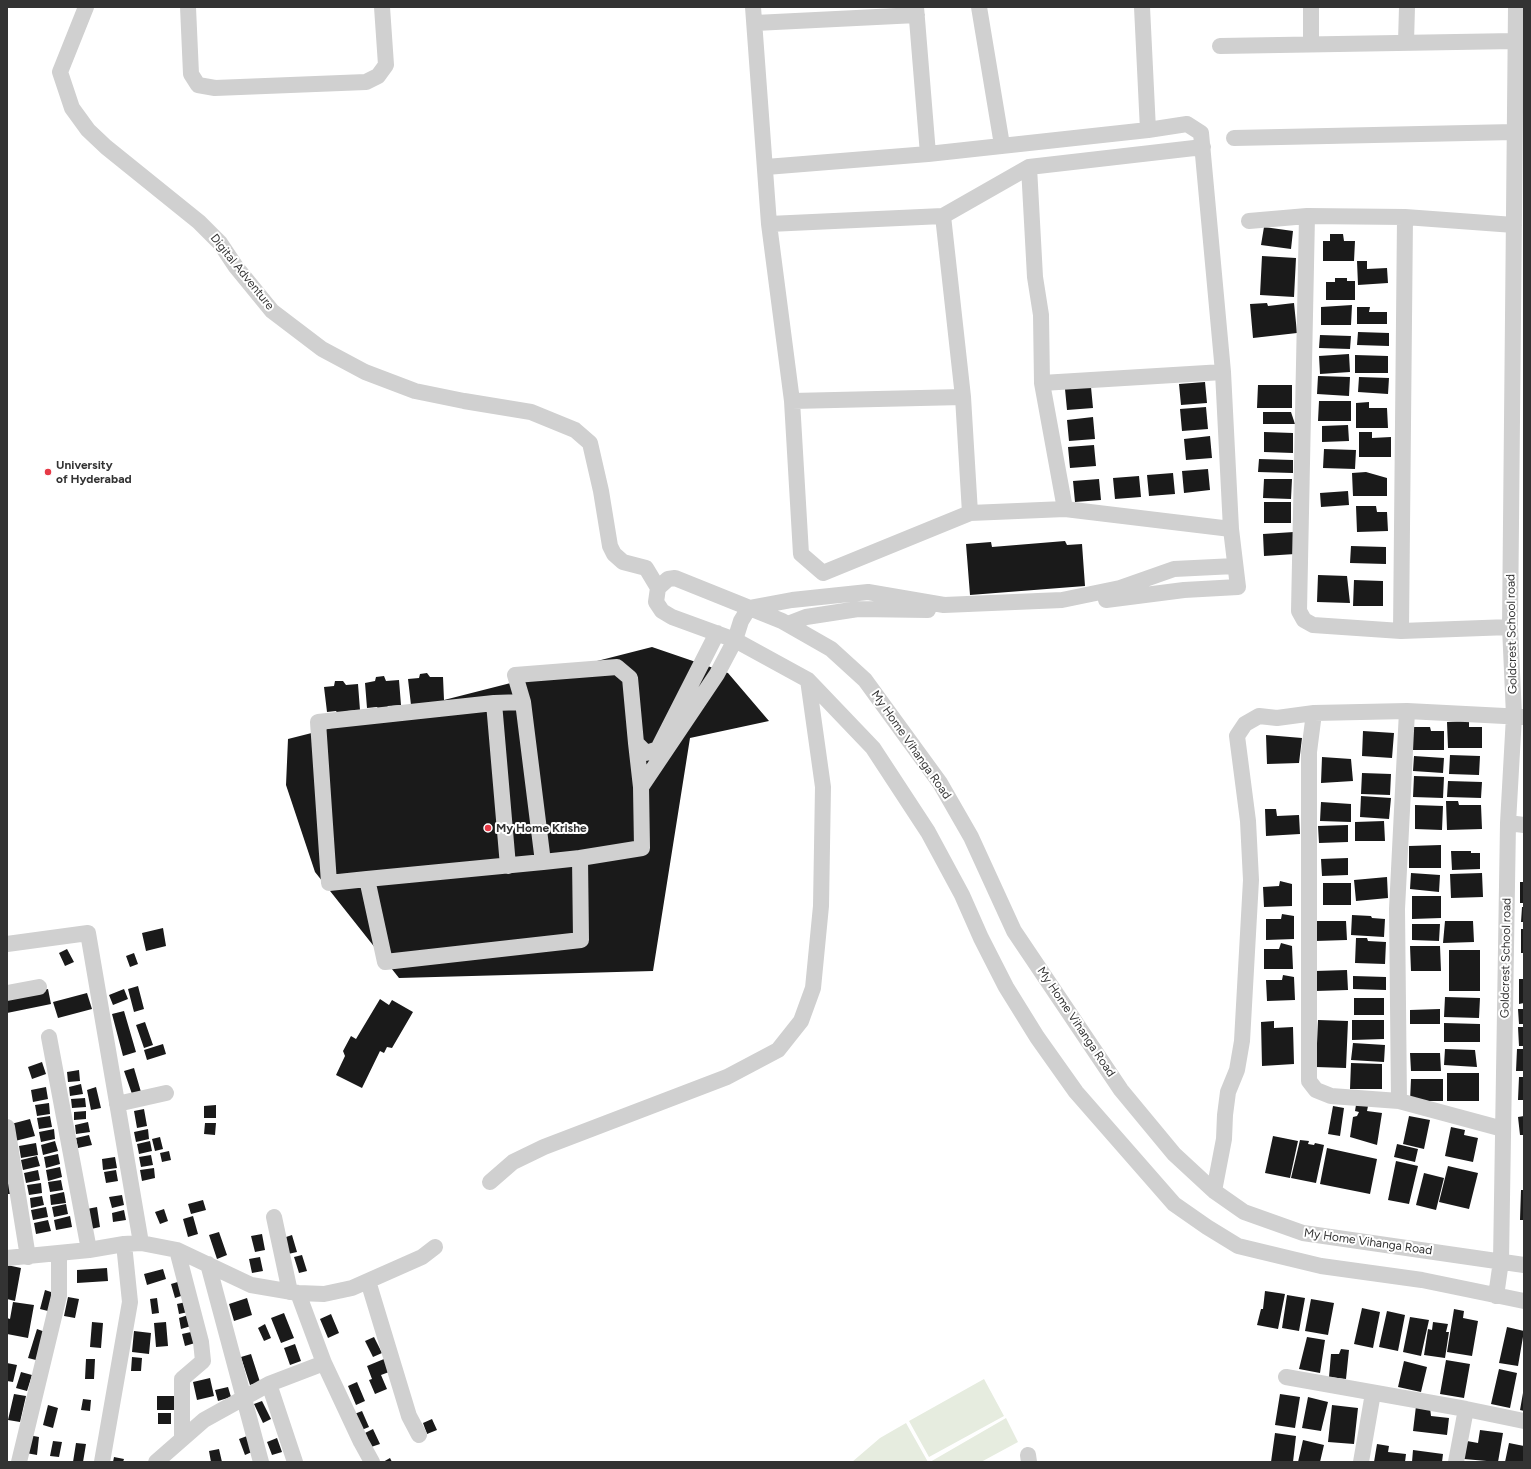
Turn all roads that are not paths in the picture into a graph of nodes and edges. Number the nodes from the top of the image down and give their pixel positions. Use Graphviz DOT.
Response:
graph roads {
  1 [pos="86,7"];
  2 [pos="188,7"];
  3 [pos="382,7"];
  4 [pos="979,7"];
  5 [pos="1142,7"];
  6 [pos="1311,7"];
  7 [pos="1407,7"];
  8 [pos="1516,7"];
  9 [pos="917,11"];
  10 [pos="754,15"];
  11 [pos="1515,40"];
  12 [pos="1406,42"];
  13 [pos="1311,44"];
  14 [pos="1220,46"];
  15 [pos="1519,96"];
  16 [pos="1148,130"];
  17 [pos="1514,132"];
  18 [pos="1234,138"];
  19 [pos="1002,146"];
  20 [pos="1204,147"];
  21 [pos="928,154"];
  22 [pos="766,167"];
  23 [pos="1029,167"];
  24 [pos="943,216"];
  25 [pos="1307,216"];
  26 [pos="1405,217"];
  27 [pos="1249,221"];
  28 [pos="769,224"];
  29 [pos="1514,225"];
  30 [pos="1519,289"];
  31 [pos="1223,372"];
  32 [pos="1042,383"];
  33 [pos="963,397"];
  34 [pos="792,401"];
  35 [pos="1065,509"];
  36 [pos="970,513"];
  37 [pos="1231,529"];
  38 [pos="1235,566"];
  39 [pos="658,588"];
  40 [pos="749,608"];
  41 [pos="788,624"];
  42 [pos="1510,627"];
  43 [pos="1401,631"];
  44 [pos="717,633"];
  45 [pos="735,640"];
  46 [pos="808,680"];
  47 [pos="523,702"];
  48 [pos="494,703"];
  49 [pos="1407,711"];
  50 [pos="1314,713"];
  51 [pos="1519,716"];
  52 [pos="636,743"];
  53 [pos="641,787"];
  54 [pos="1516,824"];
  55 [pos="580,858"];
  56 [pos="543,862"];
  57 [pos="508,866"];
  58 [pos="367,879"];
  59 [pos="7,944"];
  60 [pos="40,987"];
  61 [pos="7,993"];
  62 [pos="48,1037"];
  63 [pos="166,1094"];
  64 [pos="1399,1101"];
  65 [pos="117,1104"];
  66 [pos="7,1127"];
  67 [pos="1503,1129"];
  68 [pos="490,1182"];
  69 [pos="1214,1191"];
  70 [pos="274,1217"];
  71 [pos="141,1243"];
  72 [pos="124,1244"];
  73 [pos="435,1247"];
  74 [pos="89,1250"];
  75 [pos="177,1250"];
  76 [pos="59,1253"];
  77 [pos="28,1257"];
  78 [pos="7,1258"];
  79 [pos="1501,1261"];
  80 [pos="208,1264"];
  81 [pos="1524,1264"];
  82 [pos="368,1281"];
  83 [pos="294,1292"];
  84 [pos="1496,1296"];
  85 [pos="1524,1301"];
  86 [pos="324,1363"];
  87 [pos="1286,1377"];
  88 [pos="268,1384"];
  89 [pos="1373,1392"];
  90 [pos="242,1398"];
  91 [pos="1466,1408"];
  92 [pos="1524,1421"];
  93 [pos="419,1435"];
  94 [pos="182,1439"];
  95 [pos="19,1462"];
  96 [pos="102,1462"];
  97 [pos="156,1462"];
  98 [pos="260,1462"];
  99 [pos="295,1462"];
  100 [pos="372,1462"];
  101 [pos="1361,1462"];
  102 [pos="1456,1462"];
  1 -- 39 [label="street, Digital Adventure"];
  2 -- 3 [label="street"];
  4 -- 19 [label="street"];
  5 -- 16 [label="street"];
  6 -- 13 [label="street"];
  7 -- 12 [label="street"];
  8 -- 11 [label="street, Goldcrest School road"];
  9 -- 10 [label="street"];
  9 -- 21 [label="street"];
  10 -- 22 [label="street"];
  11 -- 12 [label="street"];
  11 -- 15 [label="street, Goldcrest School road"];
  12 -- 13 [label="street"];
  13 -- 14 [label="street"];
  15 -- 17 [label="street, Goldcrest School road"];
  16 -- 19 [label="street"];
  16 -- 20 [label="street"];
  17 -- 18 [label="street"];
  17 -- 29 [label="street, Goldcrest School road"];
  19 -- 21 [label="street"];
  20 -- 23 [label="street"];
  20 -- 31 [label="street"];
  21 -- 22 [label="street"];
  22 -- 28 [label="street"];
  23 -- 24 [label="street"];
  23 -- 32 [label="street"];
  24 -- 28 [label="street"];
  24 -- 33 [label="street"];
  25 -- 26 [label="street"];
  25 -- 27 [label="street"];
  25 -- 43 [label="street"];
  26 -- 29 [label="street"];
  26 -- 43 [label="street"];
  28 -- 34 [label="street"];
  29 -- 30 [label="street, Goldcrest School road"];
  30 -- 42 [label="street, Goldcrest School road"];
  31 -- 32 [label="street"];
  31 -- 37 [label="street"];
  32 -- 35 [label="street"];
  33 -- 34 [label="street"];
  33 -- 36 [label="street"];
  34 -- 36 [label="street"];
  35 -- 36 [label="street"];
  35 -- 37 [label="street"];
  37 -- 38 [label="street"];
  38 -- 40 [label="street"];
  38 -- 41 [label="street"];
  39 -- 40 [label="street, My Home Vihanga Road"];
  39 -- 44 [label="street"];
  40 -- 41 [label="street, My Home Vihanga Road"];
  40 -- 45 [label="street"];
  41 -- 69 [label="street, My Home Vihanga Road"];
  42 -- 43 [label="street"];
  42 -- 51 [label="street, Goldcrest School road"];
  44 -- 45 [label="street"];
  44 -- 52 [label="street"];
  45 -- 46 [label="street"];
  45 -- 53 [label="street"];
  46 -- 68 [label="street"];
  46 -- 84 [label="street"];
  47 -- 48 [label="street"];
  47 -- 52 [label="street"];
  47 -- 56 [label="street"];
  48 -- 57 [label="street"];
  48 -- 58 [label="street"];
  49 -- 50 [label="street"];
  49 -- 51 [label="street"];
  49 -- 64 [label="street"];
  50 -- 64 [label="street"];
  50 -- 69 [label="street"];
  51 -- 54 [label="street, Goldcrest School road"];
  52 -- 53 [label="street"];
  53 -- 55 [label="street"];
  54 -- 67 [label="street, Goldcrest School road"];
  55 -- 56 [label="street"];
  55 -- 58 [label="street"];
  56 -- 57 [label="street"];
  57 -- 58 [label="street"];
  59 -- 65 [label="street"];
  60 -- 61 [label="street"];
  62 -- 74 [label="street"];
  63 -- 65 [label="street"];
  64 -- 67 [label="street"];
  65 -- 71 [label="street"];
  66 -- 77 [label="street"];
  67 -- 79 [label="street, Goldcrest School road"];
  69 -- 79 [label="street, My Home Vihanga Road"];
  70 -- 83 [label="street"];
  71 -- 72 [label="street"];
  71 -- 75 [label="street"];
  72 -- 74 [label="street"];
  72 -- 96 [label="street"];
  73 -- 82 [label="street"];
  74 -- 76 [label="street"];
  75 -- 80 [label="street"];
  75 -- 94 [label="street"];
  76 -- 77 [label="street"];
  76 -- 95 [label="street"];
  77 -- 78 [label="street"];
  79 -- 81 [label="street, My Home Vihanga Road"];
  79 -- 84 [label="street, Goldcrest School road"];
  80 -- 83 [label="street"];
  80 -- 90 [label="street"];
  82 -- 83 [label="street"];
  82 -- 93 [label="street"];
  83 -- 86 [label="street"];
  84 -- 85 [label="street"];
  86 -- 88 [label="street"];
  86 -- 100 [label="street"];
  87 -- 89 [label="street"];
  88 -- 90 [label="street"];
  88 -- 99 [label="street"];
  89 -- 91 [label="street"];
  89 -- 101 [label="street"];
  90 -- 94 [label="street"];
  90 -- 98 [label="street"];
  91 -- 92 [label="street"];
  91 -- 102 [label="street"];
  94 -- 97 [label="street"];
}
